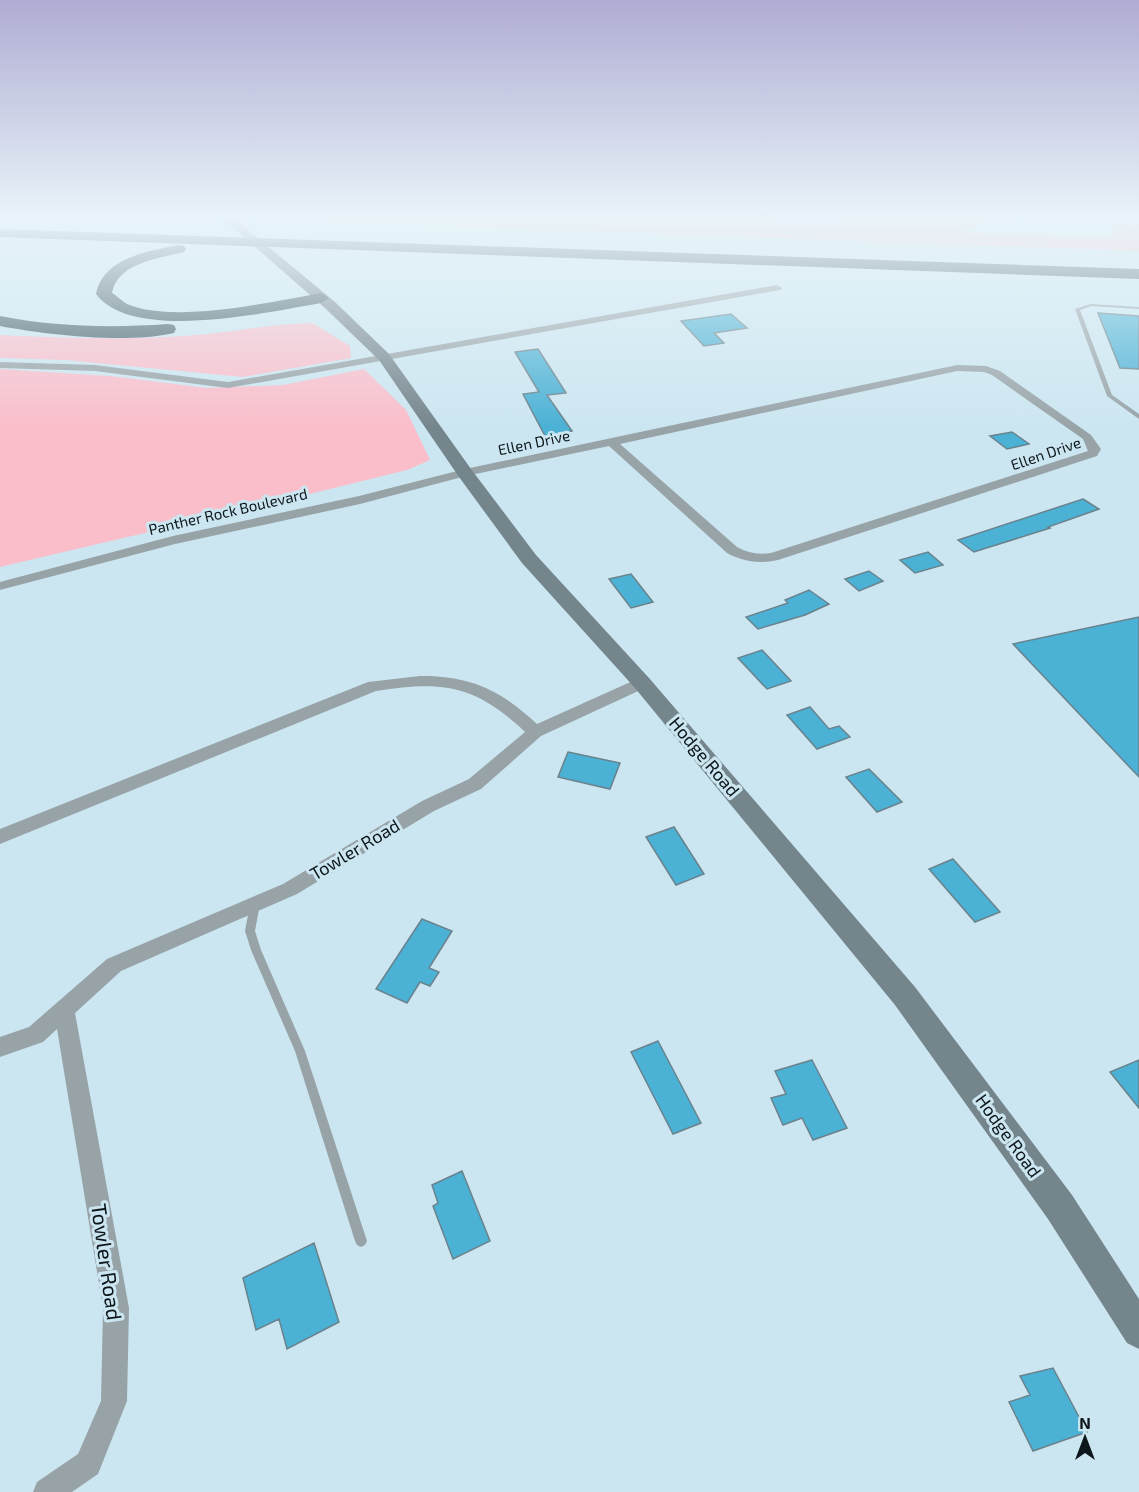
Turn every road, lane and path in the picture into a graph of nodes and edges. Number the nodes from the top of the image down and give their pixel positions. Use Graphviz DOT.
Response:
graph roads {
  1 [pos="104,289"];
  2 [pos="310,289"];
  3 [pos="773,289"];
  4 [pos="326,302"];
  5 [pos="1139,308"];
  6 [pos="0,321"];
  7 [pos="384,357"];
  8 [pos="0,365"];
  9 [pos="1139,417"];
  10 [pos="610,442"];
  11 [pos="465,473"];
  12 [pos="0,586"];
  13 [pos="642,683"];
  14 [pos="535,732"];
  15 [pos="0,837"];
  16 [pos="255,904"];
  17 [pos="64,1008"];
  18 [pos="0,1047"];
  19 [pos="361,1241"];
  20 [pos="1139,1331"];
  21 [pos="47,1492"];
  1 -- 4 [label="highway"];
  2 -- 4 [label="main road, Hodge Road"];
  3 -- 7 [label="street"];
  4 -- 6 [label="highway"];
  4 -- 7 [label="main road, Hodge Road"];
  5 -- 9 [label="lane"];
  7 -- 8 [label="street"];
  7 -- 11 [label="main road, Hodge Road"];
  10 -- 10 [label="street, Ellen Drive"];
  10 -- 11 [label="street, Ellen Drive"];
  11 -- 12 [label="street, Panther Rock Boulevard"];
  11 -- 13 [label="main road, Hodge Road"];
  13 -- 14 [label="street, Towler Road"];
  13 -- 20 [label="main road, Hodge Road"];
  14 -- 15 [label="street"];
  14 -- 16 [label="street, Towler Road"];
  16 -- 17 [label="street, Towler Road"];
  16 -- 19 [label="lane"];
  17 -- 18 [label="street, Towler Road"];
  17 -- 21 [label="street, Towler Road"];
}
